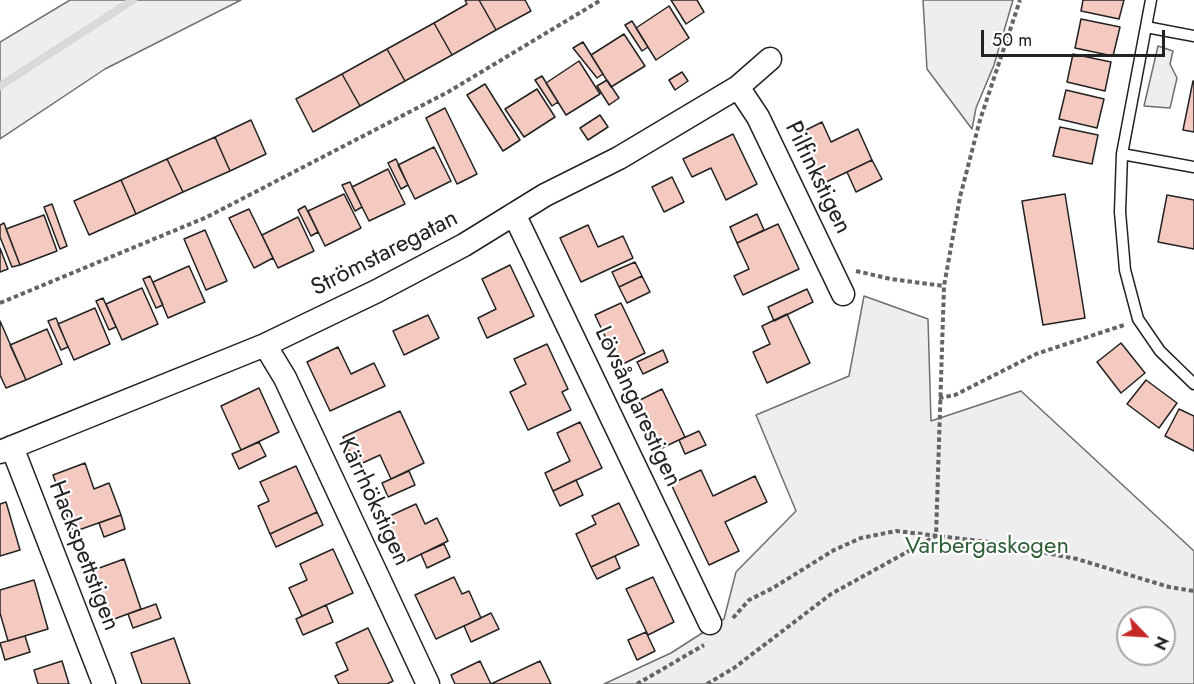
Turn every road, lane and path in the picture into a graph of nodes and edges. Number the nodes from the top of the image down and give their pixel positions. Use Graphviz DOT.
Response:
graph roads {
  1 [pos="601,0"];
  2 [pos="1020,0"];
  3 [pos="1151,0"];
  4 [pos="1146,27"];
  5 [pos="1194,36"];
  6 [pos="770,59"];
  7 [pos="738,87"];
  8 [pos="1122,154"];
  9 [pos="1193,168"];
  10 [pos="514,214"];
  11 [pos="830,266"];
  12 [pos="944,286"];
  13 [pos="843,294"];
  14 [pos="0,303"];
  15 [pos="1138,319"];
  16 [pos="265,345"];
  17 [pos="1194,384"];
  18 [pos="939,398"];
  19 [pos="6,450"];
  20 [pos="936,536"];
  21 [pos="1194,591"];
  22 [pos="716,630"];
  23 [pos="104,684"];
  24 [pos="428,684"];
  25 [pos="637,684"];
  26 [pos="707,684"];
  1 -- 14 [label="path"];
  2 -- 12 [label="path"];
  3 -- 4 [label="lane"];
  4 -- 5 [label="lane"];
  4 -- 8 [label="lane"];
  6 -- 7 [label="street, Strömstaregatan"];
  7 -- 10 [label="street, Strömstaregatan"];
  7 -- 11 [label="street, Pilfinkstigen"];
  8 -- 9 [label="lane"];
  8 -- 15 [label="lane"];
  10 -- 16 [label="street, Strömstaregatan"];
  10 -- 22 [label="street, Lövsångarestigen"];
  11 -- 12 [label="path"];
  11 -- 13 [label="street, Pilfinkstigen"];
  12 -- 18 [label="path"];
  15 -- 17 [label="lane"];
  15 -- 18 [label="path"];
  16 -- 19 [label="street, Strömstaregatan"];
  16 -- 24 [label="street, Kärrhökstigen"];
  18 -- 20 [label="path"];
  19 -- 23 [label="street, Hackspettstigen"];
  20 -- 21 [label="path"];
  20 -- 22 [label="path"];
  20 -- 26 [label="path"];
  22 -- 25 [label="path"];
}
